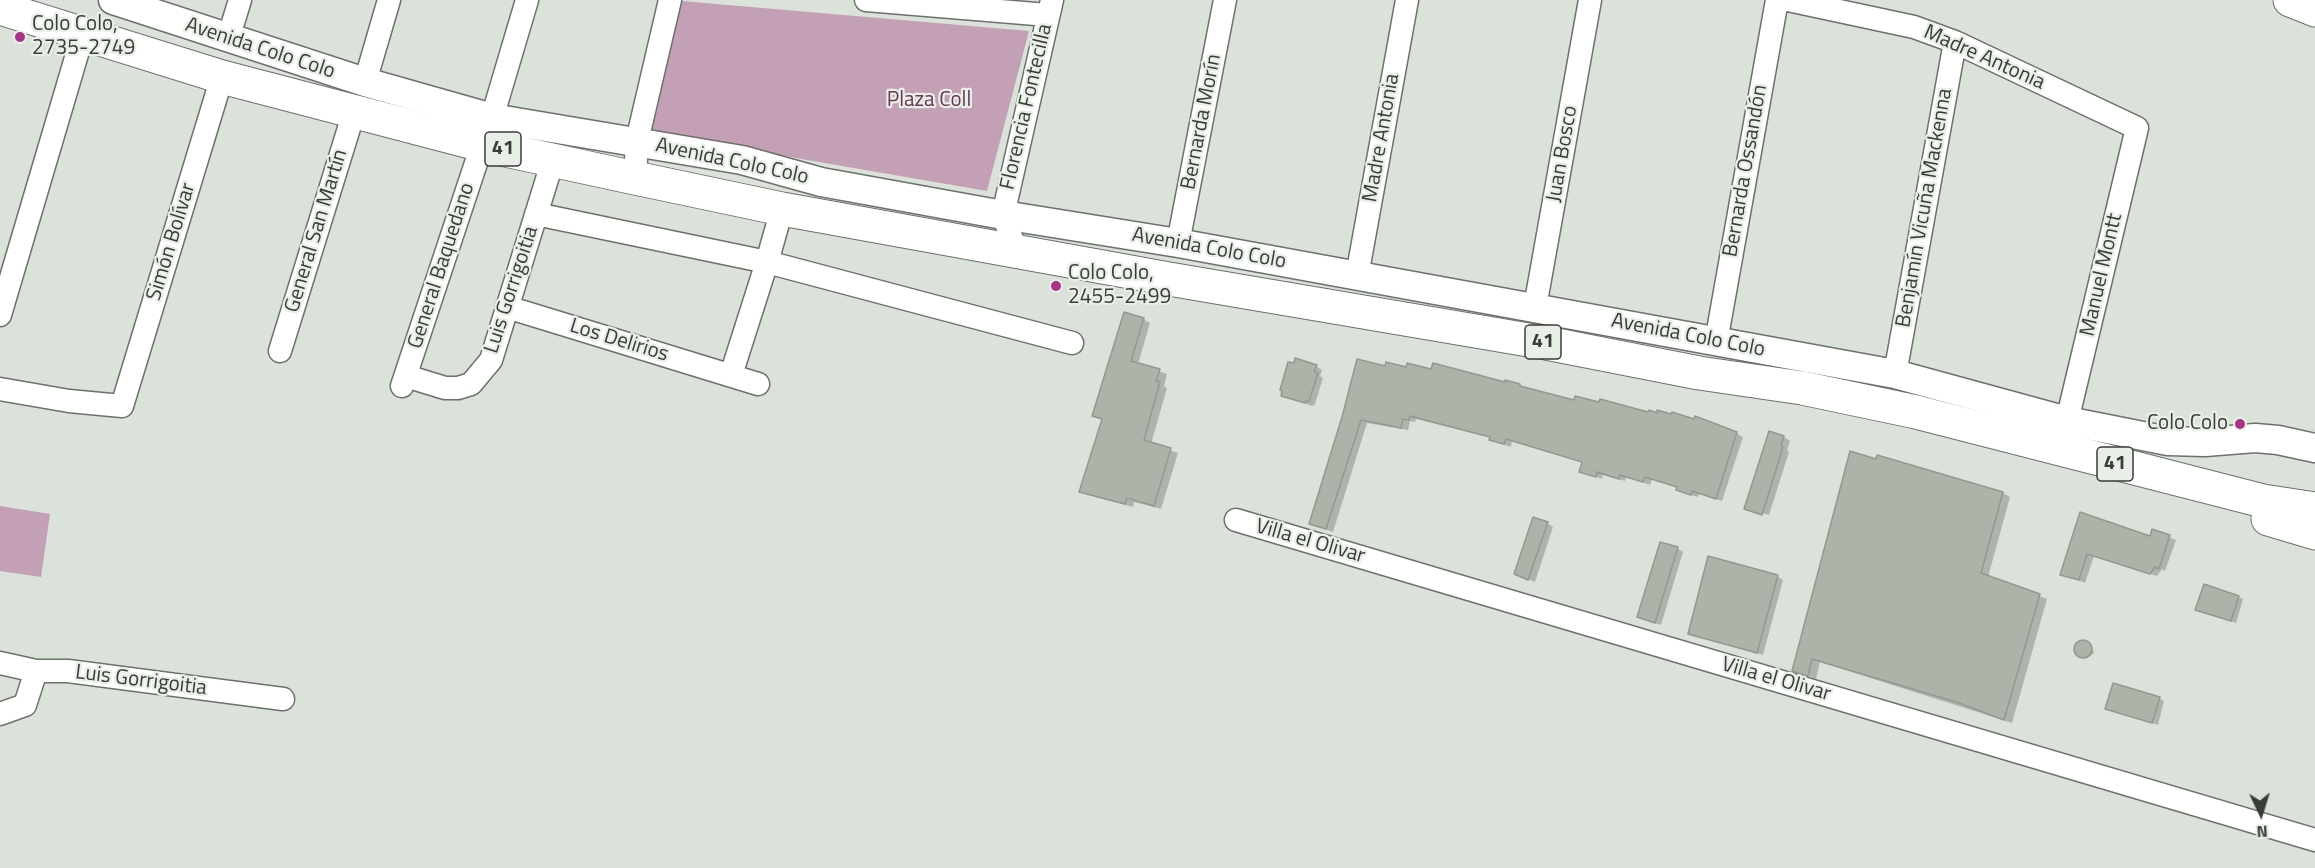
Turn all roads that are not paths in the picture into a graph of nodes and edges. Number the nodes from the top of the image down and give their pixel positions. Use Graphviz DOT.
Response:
graph roads {
  1 [pos="113,0"];
  2 [pos="240,0"];
  3 [pos="389,0"];
  4 [pos="527,0"];
  5 [pos="670,0"];
  6 [pos="866,0"];
  7 [pos="1225,0"];
  8 [pos="1407,0"];
  9 [pos="1590,0"];
  10 [pos="1777,0"];
  11 [pos="1788,0"];
  12 [pos="2290,0"];
  13 [pos="0,8"];
  14 [pos="1050,8"];
  15 [pos="2315,10"];
  16 [pos="84,34"];
  17 [pos="228,39"];
  18 [pos="1955,42"];
  19 [pos="222,77"];
  20 [pos="360,97"];
  21 [pos="2137,128"];
  22 [pos="487,131"];
  23 [pos="637,141"];
  24 [pos="552,160"];
  25 [pos="635,178"];
  26 [pos="782,209"];
  27 [pos="536,214"];
  28 [pos="1003,215"];
  29 [pos="1178,243"];
  30 [pos="1016,250"];
  31 [pos="767,262"];
  32 [pos="1358,276"];
  33 [pos="507,307"];
  34 [pos="1535,308"];
  35 [pos="0,315"];
  36 [pos="1716,342"];
  37 [pos="1072,343"];
  38 [pos="280,351"];
  39 [pos="1895,374"];
  40 [pos="730,375"];
  41 [pos="404,381"];
  42 [pos="758,384"];
  43 [pos="0,389"];
  44 [pos="1916,412"];
  45 [pos="2067,421"];
  46 [pos="2315,448"];
  47 [pos="2315,509"];
  48 [pos="1236,520"];
  49 [pos="2315,533"];
  50 [pos="0,663"];
  51 [pos="36,671"];
  52 [pos="283,699"];
  53 [pos="0,714"];
  54 [pos="2315,840"];
  1 -- 17 [label="street, Avenida Colo Colo"];
  2 -- 17 [label="street"];
  3 -- 20 [label="street, General San Martín"];
  4 -- 22 [label="street, General Baquedano"];
  5 -- 23 [label="street"];
  6 -- 14 [label="street"];
  7 -- 29 [label="street, Bernarda Morín"];
  8 -- 32 [label="street, Madre Antonia"];
  9 -- 34 [label="street, Juan Bosco"];
  10 -- 36 [label="street, Bernarda Ossandón"];
  11 -- 18 [label="street, Madre Antonia"];
  12 -- 15 [label="main road"];
  13 -- 16 [label="main road, Avenida Colo Colo / 41"];
  14 -- 28 [label="street, Florencia Fontecilla"];
  16 -- 19 [label="main road, Avenida Colo Colo / 41"];
  16 -- 35 [label="street"];
  17 -- 20 [label="street, Avenida Colo Colo"];
  18 -- 21 [label="street, Madre Antonia"];
  18 -- 39 [label="street, Benjamín Vicuña Mackenna"];
  19 -- 20 [label="main road, Avenida Colo Colo / 41"];
  19 -- 43 [label="street, Simón Bolívar"];
  20 -- 22 [label="main road, Avenida Colo Colo / 41"];
  20 -- 38 [label="street, General San Martín"];
  21 -- 45 [label="street, Manuel Montt"];
  22 -- 23 [label="street, Avenida Colo Colo"];
  22 -- 24 [label="main road, Avenida Colo Colo / 41"];
  22 -- 41 [label="street, General Baquedano"];
  23 -- 25 [label="street"];
  23 -- 28 [label="street, Avenida Colo Colo"];
  24 -- 25 [label="main road, Avenida Colo Colo / 41"];
  24 -- 27 [label="street, Luis Gorrigoitia"];
  25 -- 26 [label="main road, Avenida Colo Colo / 41"];
  26 -- 30 [label="main road, Avenida Colo Colo / 41"];
  26 -- 31 [label="street"];
  27 -- 31 [label="street"];
  27 -- 33 [label="street, Luis Gorrigoitia"];
  28 -- 29 [label="street, Avenida Colo Colo"];
  28 -- 30 [label="street"];
  29 -- 32 [label="street, Avenida Colo Colo"];
  30 -- 44 [label="main road, Avenida Colo Colo / 41"];
  31 -- 37 [label="street"];
  31 -- 40 [label="street"];
  32 -- 34 [label="street, Avenida Colo Colo"];
  33 -- 40 [label="street, Los Delirios"];
  33 -- 41 [label="street, Luis Gorrigoitia"];
  34 -- 36 [label="street, Avenida Colo Colo"];
  36 -- 39 [label="street, Avenida Colo Colo"];
  39 -- 45 [label="street, Avenida Colo Colo"];
  40 -- 42 [label="street, Los Delirios"];
  44 -- 47 [label="main road, 41"];
  44 -- 49 [label="main road"];
  45 -- 46 [label="street, Avenida Colo Colo"];
  48 -- 54 [label="street, Villa el Olivar"];
  50 -- 51 [label="street, Luis Gorrigoitia"];
  51 -- 52 [label="street, Luis Gorrigoitia"];
  51 -- 53 [label="street"];
}
